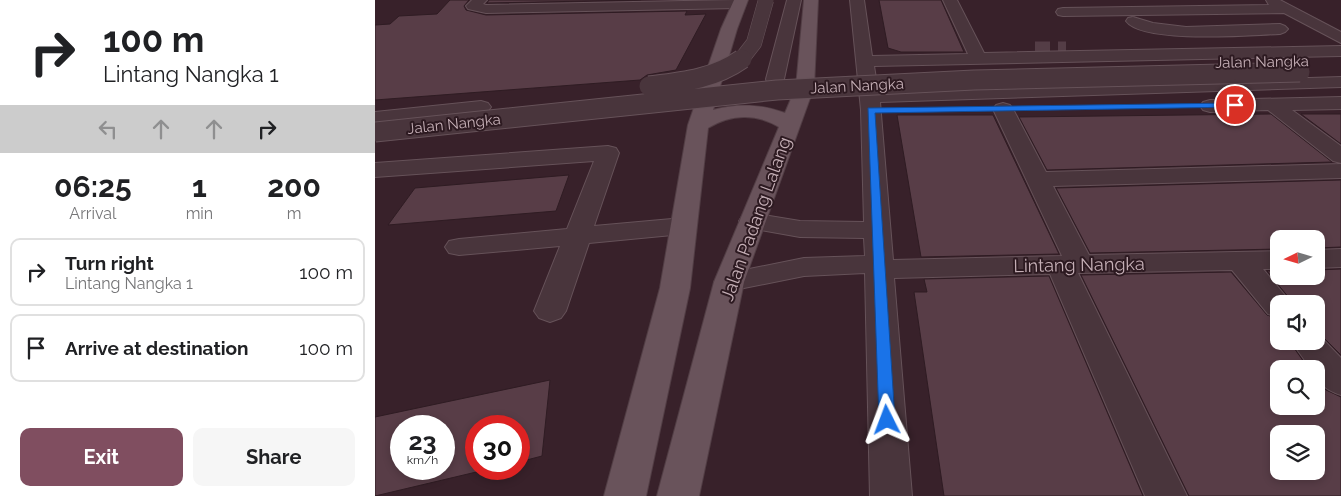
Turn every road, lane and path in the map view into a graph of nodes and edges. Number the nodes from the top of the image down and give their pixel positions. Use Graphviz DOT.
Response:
graph roads {
  1 [pos="481,0"];
  2 [pos="766,0"];
  3 [pos="794,0"];
  4 [pos="811,0"];
  5 [pos="857,0"];
  6 [pos="950,0"];
  7 [pos="1051,0"];
  8 [pos="1160,0"];
  9 [pos="1270,0"];
  10 [pos="740,2"];
  11 [pos="1287,9"];
  12 [pos="1175,11"];
  13 [pos="1063,12"];
  14 [pos="1119,12"];
  15 [pos="1077,26"];
  16 [pos="1280,29"];
  17 [pos="1341,38"];
  18 [pos="1090,40"];
  19 [pos="1035,50"];
  20 [pos="1341,51"];
  21 [pos="1103,55"];
  22 [pos="1014,57"];
  23 [pos="978,58"];
  24 [pos="927,60"];
  25 [pos="864,61"];
  26 [pos="1341,61"];
  27 [pos="1341,72"];
  28 [pos="1341,82"];
  29 [pos="776,85"];
  30 [pos="636,87"];
  31 [pos="712,87"];
  32 [pos="805,87"];
  33 [pos="616,90"];
  34 [pos="945,94"];
  35 [pos="1341,103"];
  36 [pos="870,104"];
  37 [pos="1273,105"];
  38 [pos="1148,106"];
  39 [pos="1196,106"];
  40 [pos="481,107"];
  41 [pos="1003,109"];
  42 [pos="375,118"];
  43 [pos="698,125"];
  44 [pos="791,125"];
  45 [pos="375,132"];
  46 [pos="1341,156"];
  47 [pos="375,170"];
  48 [pos="1341,171"];
  49 [pos="1038,179"];
  50 [pos="752,221"];
  51 [pos="683,226"];
  52 [pos="878,230"];
  53 [pos="577,236"];
  54 [pos="459,247"];
  55 [pos="1341,258"];
  56 [pos="1325,259"];
  57 [pos="1270,260"];
  58 [pos="1240,261"];
  59 [pos="1070,265"];
  60 [pos="879,267"];
  61 [pos="729,282"];
  62 [pos="1270,296"];
  63 [pos="549,311"];
  64 [pos="1314,350"];
  65 [pos="1341,382"];
  66 [pos="625,496"];
  67 [pos="678,496"];
  68 [pos="891,496"];
  69 [pos="1166,496"];
  1 -- 10 [label="street"];
  2 -- 30 [label="street, bridge"];
  3 -- 29 [label="street"];
  4 -- 32 [label="main road, Jalan Padang Lalang"];
  5 -- 25 [label="street"];
  6 -- 23 [label="street"];
  7 -- 13 [label="street"];
  8 -- 12 [label="street"];
  9 -- 11 [label="street"];
  10 -- 31 [label="main road"];
  11 -- 12 [label="street"];
  11 -- 17 [label="street"];
  12 -- 14 [label="street"];
  13 -- 14 [label="street"];
  13 -- 15 [label="street"];
  14 -- 16 [label="street"];
  18 -- 21 [label="street"];
  19 -- 22 [label="street"];
  20 -- 21 [label="street"];
  21 -- 22 [label="street"];
  22 -- 23 [label="street"];
  23 -- 24 [label="street"];
  24 -- 25 [label="street"];
  24 -- 34 [label="street"];
  25 -- 36 [label="street"];
  26 -- 29 [label="street, Jalan Nangka"];
  27 -- 29 [label="street, Jalan Nangka, bridge"];
  28 -- 34 [label="street"];
  29 -- 40 [label="street, Jalan Nangka"];
  29 -- 45 [label="street, Jalan Nangka, bridge"];
  31 -- 32 [label="main road"];
  31 -- 43 [label="main road"];
  32 -- 44 [label="main road, Jalan Padang Lalang"];
  33 -- 40 [label="street"];
  34 -- 36 [label="street"];
  35 -- 37 [label="street"];
  36 -- 41 [label="street"];
  36 -- 52 [label="street"];
  37 -- 39 [label="street"];
  37 -- 46 [label="street"];
  38 -- 41 [label="street"];
  40 -- 42 [label="street, Jalan Nangka"];
  41 -- 49 [label="street"];
  43 -- 44 [label="main road"];
  43 -- 51 [label="main road"];
  44 -- 50 [label="main road, Jalan Padang Lalang"];
  47 -- 53 [label="street"];
  48 -- 49 [label="street"];
  49 -- 59 [label="street"];
  50 -- 52 [label="street"];
  50 -- 61 [label="main road, Jalan Padang Lalang"];
  51 -- 53 [label="street"];
  51 -- 66 [label="main road"];
  52 -- 60 [label="street"];
  53 -- 54 [label="street"];
  53 -- 63 [label="street"];
  55 -- 56 [label="street"];
  57 -- 58 [label="street, Lintang Nangka"];
  58 -- 59 [label="street, Lintang Nangka"];
  58 -- 62 [label="street"];
  59 -- 60 [label="street, Lintang Nangka"];
  59 -- 69 [label="street"];
  60 -- 61 [label="street, Lintang Nangka"];
  60 -- 68 [label="street"];
  61 -- 67 [label="main road, Jalan Padang Lalang"];
  64 -- 65 [label="street"];
}
